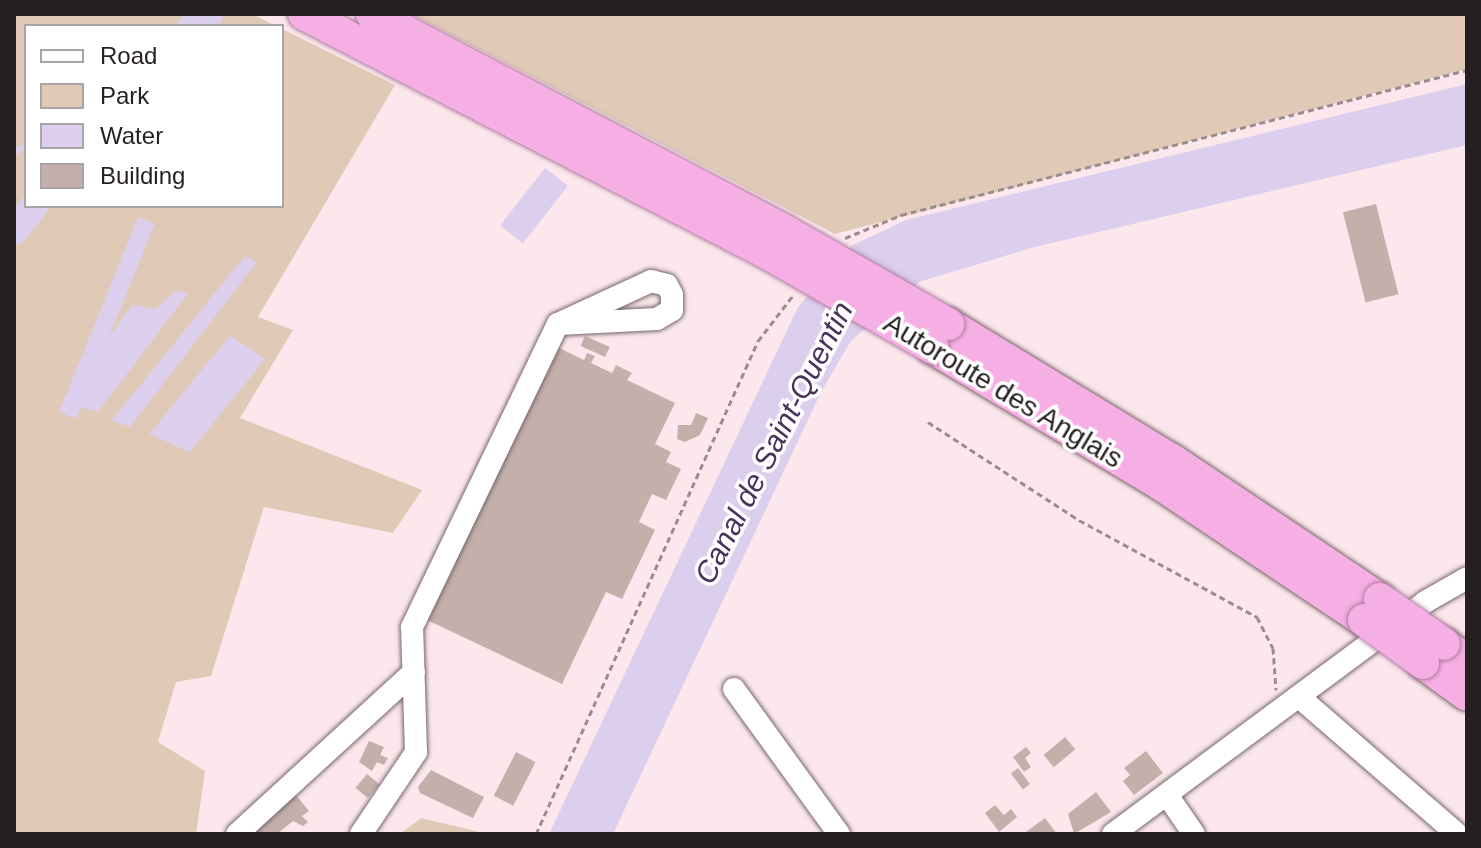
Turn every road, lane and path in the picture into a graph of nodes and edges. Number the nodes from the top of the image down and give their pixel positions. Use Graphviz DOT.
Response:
graph roads {
  1 [pos="304,14"];
  2 [pos="372,14"];
  3 [pos="558,324"];
  4 [pos="940,336"];
  5 [pos="928,422"];
  6 [pos="1467,578"];
  7 [pos="1445,656"];
  8 [pos="414,672"];
  9 [pos="734,689"];
  10 [pos="1467,695"];
  11 [pos="1299,697"];
  12 [pos="1277,711"];
  13 [pos="1167,795"];
  14 [pos="237,834"];
  15 [pos="361,834"];
  16 [pos="839,834"];
  17 [pos="1113,834"];
  18 [pos="1194,834"];
  19 [pos="1457,834"];
  1 -- 4 [label="highway, Autoroute des Anglais, bridge"];
  2 -- 4 [label="highway, Autoroute des Anglais, bridge"];
  3 -- 8 [label="street"];
  4 -- 7 [label="highway, Autoroute des Anglais, bridge"];
  5 -- 12 [label="path"];
  6 -- 11 [label="street"];
  7 -- 10 [label="highway, Autoroute des Anglais"];
  8 -- 14 [label="street"];
  8 -- 15 [label="street"];
  9 -- 16 [label="street"];
  11 -- 12 [label="street"];
  11 -- 19 [label="street"];
  12 -- 13 [label="street"];
  13 -- 17 [label="street"];
  13 -- 18 [label="street"];
}
